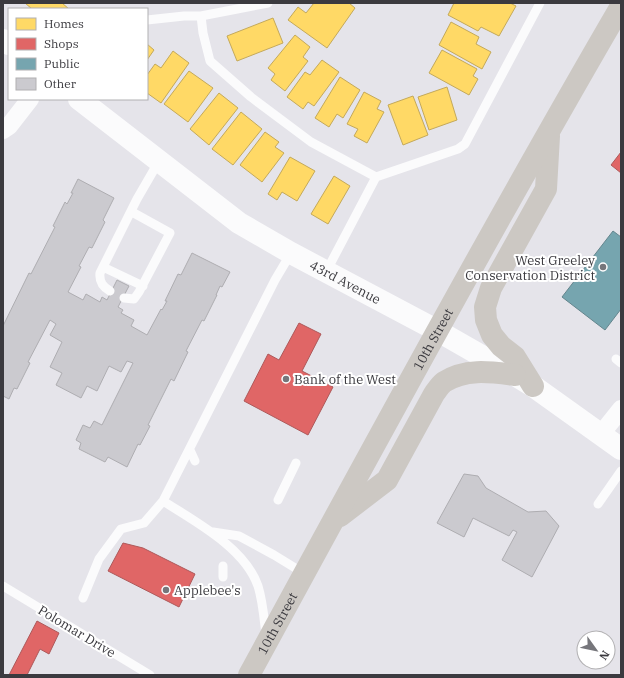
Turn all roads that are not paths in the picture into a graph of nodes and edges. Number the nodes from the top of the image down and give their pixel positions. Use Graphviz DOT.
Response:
graph roads {
  1 [pos="268,3"];
  2 [pos="540,3"];
  3 [pos="621,6"];
  4 [pos="201,16"];
  5 [pos="148,20"];
  6 [pos="29,100"];
  7 [pos="80,100"];
  8 [pos="550,129"];
  9 [pos="3,130"];
  10 [pos="159,161"];
  11 [pos="376,177"];
  12 [pos="132,212"];
  13 [pos="290,253"];
  14 [pos="103,267"];
  15 [pos="326,272"];
  16 [pos="143,286"];
  17 [pos="110,291"];
  18 [pos="124,298"];
  19 [pos="438,331"];
  20 [pos="515,374"];
  21 [pos="533,386"];
  22 [pos="621,409"];
  23 [pos="602,434"];
  24 [pos="621,449"];
  25 [pos="190,450"];
  26 [pos="195,461"];
  27 [pos="296,463"];
  28 [pos="621,471"];
  29 [pos="278,500"];
  30 [pos="163,502"];
  31 [pos="598,504"];
  32 [pos="333,522"];
  33 [pos="213,532"];
  34 [pos="223,566"];
  35 [pos="305,574"];
  36 [pos="223,577"];
  37 [pos="3,586"];
  38 [pos="83,598"];
  39 [pos="267,642"];
  40 [pos="150,675"];
  41 [pos="249,675"];
  1 -- 4 [label="lane"];
  2 -- 11 [label="lane"];
  3 -- 8 [label="main road, 10th Street"];
  4 -- 5 [label="lane"];
  4 -- 11 [label="lane"];
  6 -- 9 [label="street"];
  7 -- 10 [label="street, 43rd Avenue"];
  8 -- 19 [label="main road, 10th Street"];
  8 -- 21 [label="main road"];
  10 -- 12 [label="lane"];
  10 -- 13 [label="street, 43rd Avenue"];
  11 -- 15 [label="lane"];
  12 -- 14 [label="lane"];
  12 -- 16 [label="lane"];
  13 -- 15 [label="street, 43rd Avenue"];
  13 -- 25 [label="lane"];
  14 -- 16 [label="lane"];
  14 -- 17 [label="lane"];
  15 -- 19 [label="street, 43rd Avenue"];
  16 -- 18 [label="lane"];
  19 -- 20 [label="street, 43rd Avenue"];
  19 -- 32 [label="main road, 10th Street"];
  20 -- 21 [label="street, 43rd Avenue"];
  20 -- 32 [label="main road"];
  21 -- 23 [label="street, 43rd Avenue"];
  22 -- 23 [label="street"];
  23 -- 24 [label="street, 43rd Avenue"];
  25 -- 26 [label="lane"];
  25 -- 30 [label="lane"];
  27 -- 29 [label="lane"];
  28 -- 31 [label="lane"];
  30 -- 33 [label="lane"];
  30 -- 38 [label="lane"];
  32 -- 35 [label="main road, 10th Street"];
  33 -- 35 [label="lane"];
  33 -- 39 [label="lane"];
  34 -- 36 [label="lane"];
  35 -- 39 [label="main road, 10th Street"];
  37 -- 40 [label="lane, Polomar Drive"];
  39 -- 41 [label="main road, 10th Street"];
}
